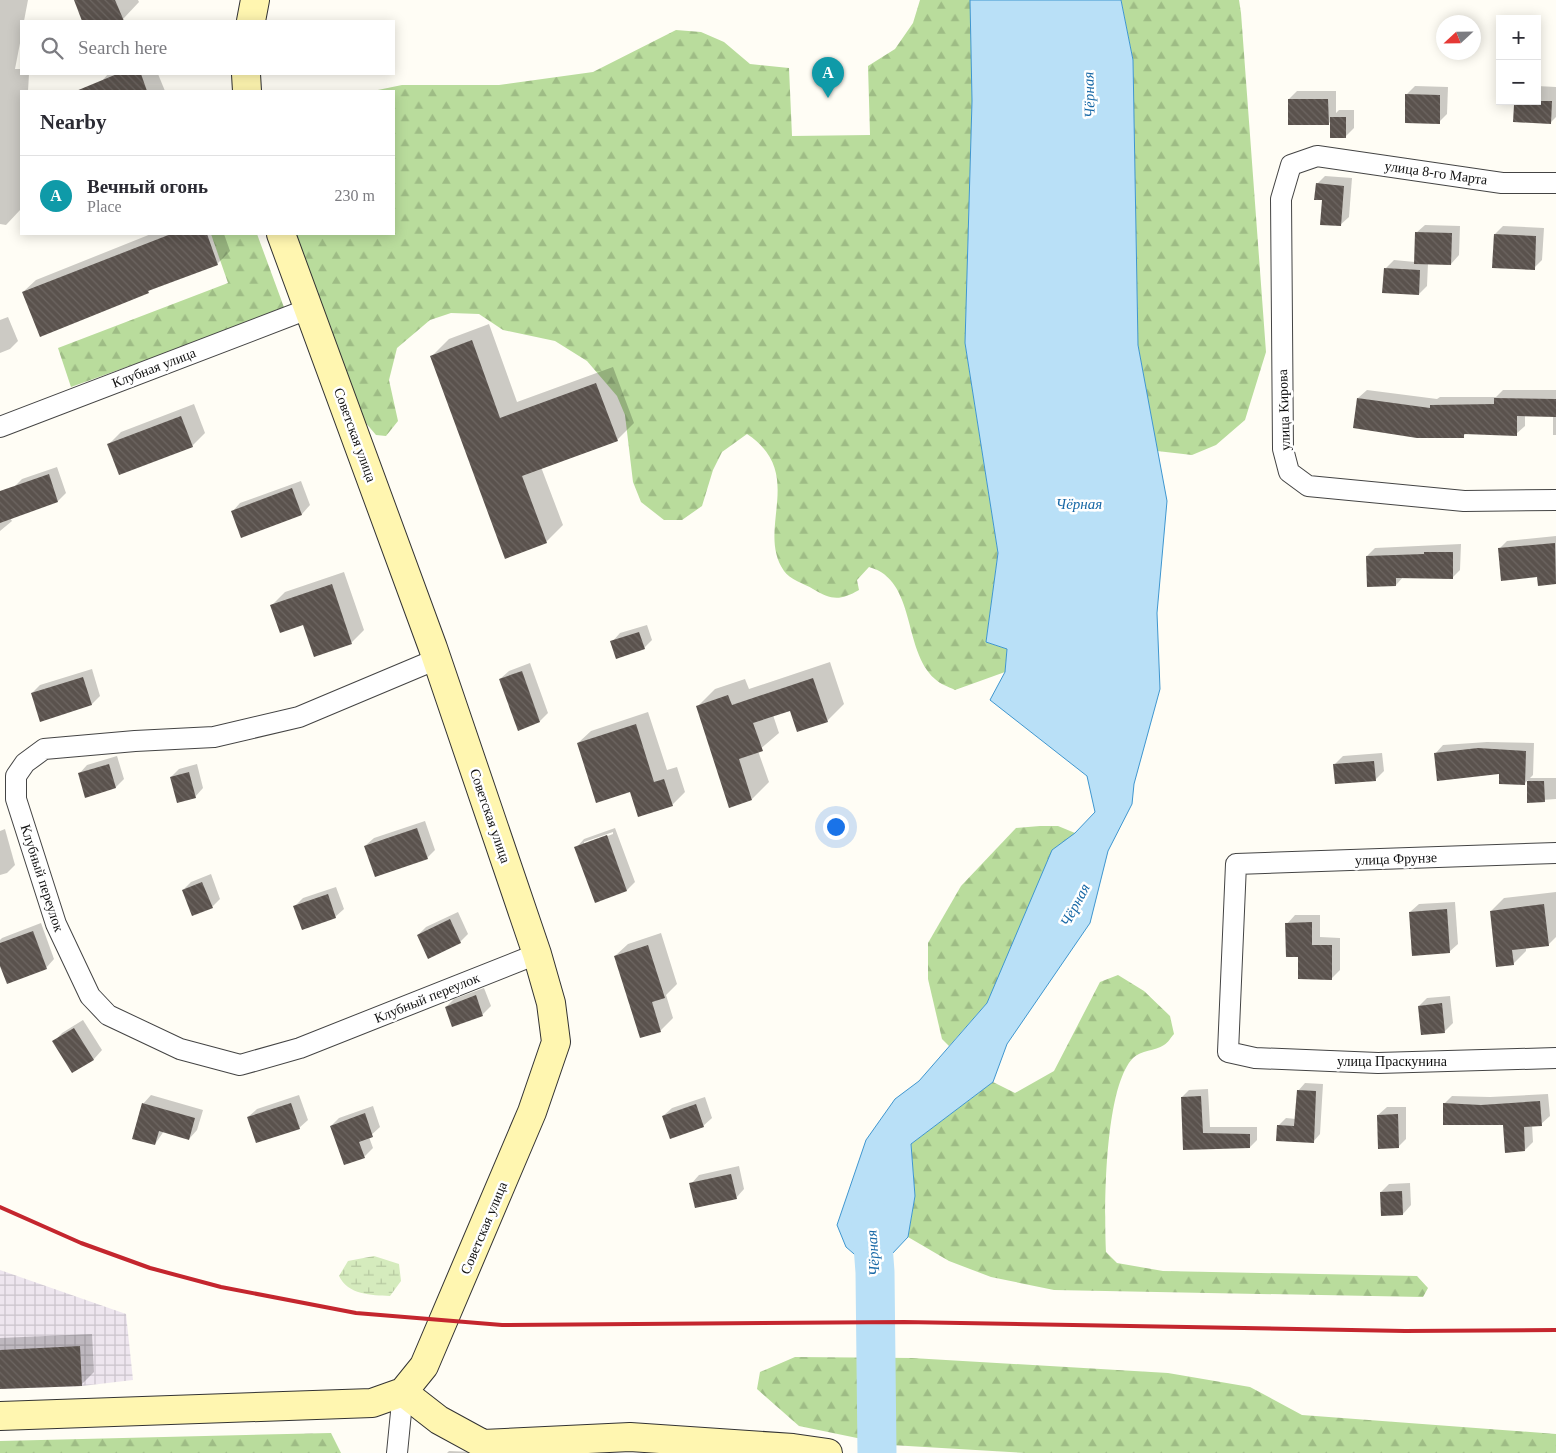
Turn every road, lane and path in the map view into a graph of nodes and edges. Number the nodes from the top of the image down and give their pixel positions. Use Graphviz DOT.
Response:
graph roads {
  1 [pos="255,0"];
  2 [pos="252,20"];
  3 [pos="246,75"];
  4 [pos="247,90"];
  5 [pos="1317,156"];
  6 [pos="1556,182"];
  7 [pos="281,235"];
  8 [pos="308,309"];
  9 [pos="0,427"];
  10 [pos="1556,500"];
  11 [pos="437,659"];
  12 [pos="1556,853"];
  13 [pos="536,954"];
  14 [pos="1228,1052"];
  15 [pos="1556,1058"];
  16 [pos="403,1392"];
  17 [pos="0,1416"];
  18 [pos="483,1444"];
  19 [pos="397,1453"];
  20 [pos="510,1453"];
  21 [pos="828,1453"];
  1 -- 2 [label="street"];
  3 -- 4 [label="street"];
  5 -- 6 [label="street, улица 8-го Марта"];
  5 -- 10 [label="street, улица Кирова"];
  7 -- 8 [label="street, Советская улица"];
  8 -- 9 [label="street, Клубная улица"];
  8 -- 11 [label="street, Советская улица"];
  11 -- 13 [label="street, Советская улица"];
  11 -- 13 [label="street, Клубный переулок"];
  12 -- 14 [label="street, улица Фрунзе"];
  13 -- 16 [label="street, Советская улица"];
  14 -- 15 [label="street, улица Праскунина"];
  16 -- 17 [label="street"];
  16 -- 18 [label="street"];
  16 -- 19 [label="street"];
  18 -- 20 [label="street"];
  18 -- 21 [label="street"];
}
